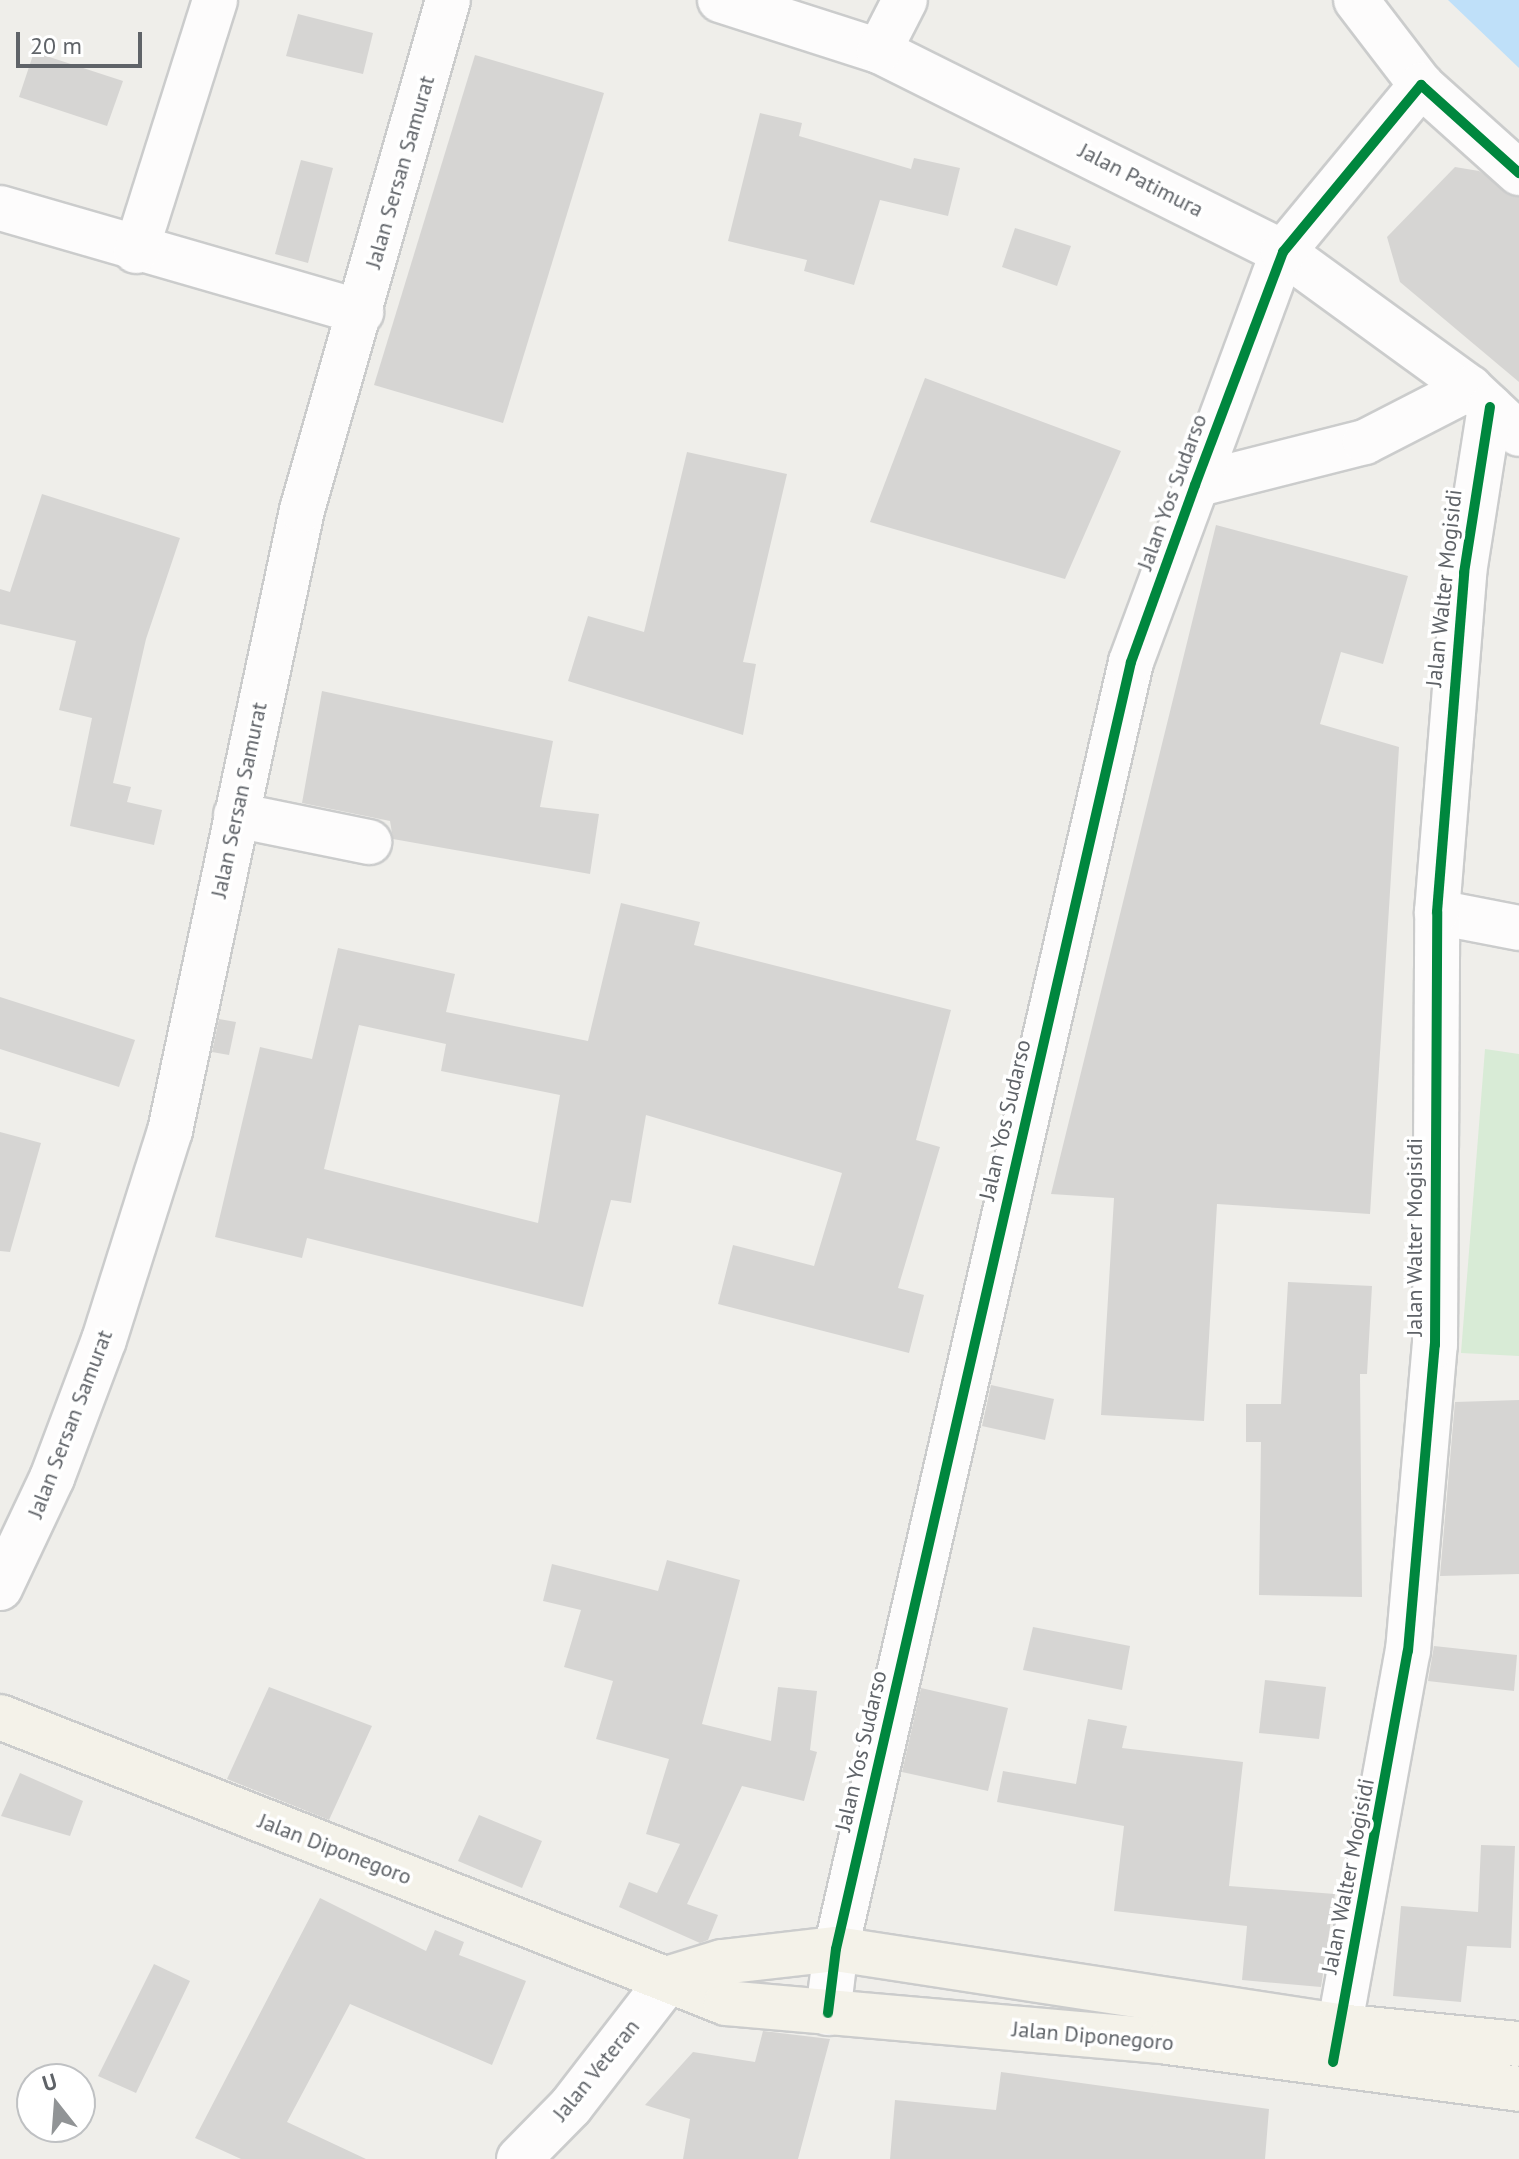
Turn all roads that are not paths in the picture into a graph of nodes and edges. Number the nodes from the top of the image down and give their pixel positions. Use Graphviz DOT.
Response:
graph roads {
  1 [pos="215,0"];
  2 [pos="448,0"];
  3 [pos="720,0"];
  4 [pos="905,0"];
  5 [pos="1356,0"];
  6 [pos="879,51"];
  7 [pos="1421,85"];
  8 [pos="1519,173"];
  9 [pos="0,208"];
  10 [pos="136,251"];
  11 [pos="1283,252"];
  12 [pos="361,312"];
  13 [pos="1493,410"];
  14 [pos="1195,485"];
  15 [pos="236,815"];
  16 [pos="369,842"];
  17 [pos="1437,912"];
  18 [pos="1519,928"];
  19 [pos="0,1588"];
  20 [pos="0,1717"];
  21 [pos="836,1949"];
  22 [pos="670,1978"];
  23 [pos="828,2013"];
  24 [pos="1335,2044"];
  25 [pos="1519,2044"];
  26 [pos="1519,2089"];
  27 [pos="519,2159"];
  1 -- 10 [label="street"];
  2 -- 12 [label="street, Jalan Sersan Samurat"];
  3 -- 6 [label="street, Jalan Patimura"];
  4 -- 6 [label="street"];
  5 -- 7 [label="street"];
  6 -- 11 [label="street, Jalan Patimura"];
  7 -- 8 [label="street"];
  7 -- 11 [label="street, Jalan Yos Sudarso"];
  9 -- 10 [label="street"];
  10 -- 12 [label="street"];
  11 -- 13 [label="street, Jalan Patimura"];
  11 -- 14 [label="street, Jalan Yos Sudarso"];
  12 -- 15 [label="street, Jalan Sersan Samurat"];
  13 -- 14 [label="street"];
  13 -- 17 [label="street, Jalan Walter Mogisidi"];
  14 -- 21 [label="street, Jalan Yos Sudarso"];
  15 -- 16 [label="street"];
  15 -- 19 [label="street, Jalan Sersan Samurat"];
  17 -- 18 [label="street"];
  17 -- 24 [label="street, Jalan Walter Mogisidi"];
  20 -- 22 [label="main road, Jalan Diponegoro"];
  21 -- 22 [label="main road, Jalan Diponegoro"];
  21 -- 23 [label="street, Jalan Yos Sudarso"];
  21 -- 24 [label="main road, Jalan Diponegoro"];
  22 -- 23 [label="main road, Jalan Diponegoro"];
  22 -- 27 [label="street, Jalan Veteran"];
  23 -- 24 [label="main road, Jalan Diponegoro"];
  24 -- 25 [label="main road, Jalan Diponegoro"];
  24 -- 26 [label="main road, Jalan Diponegoro"];
}
